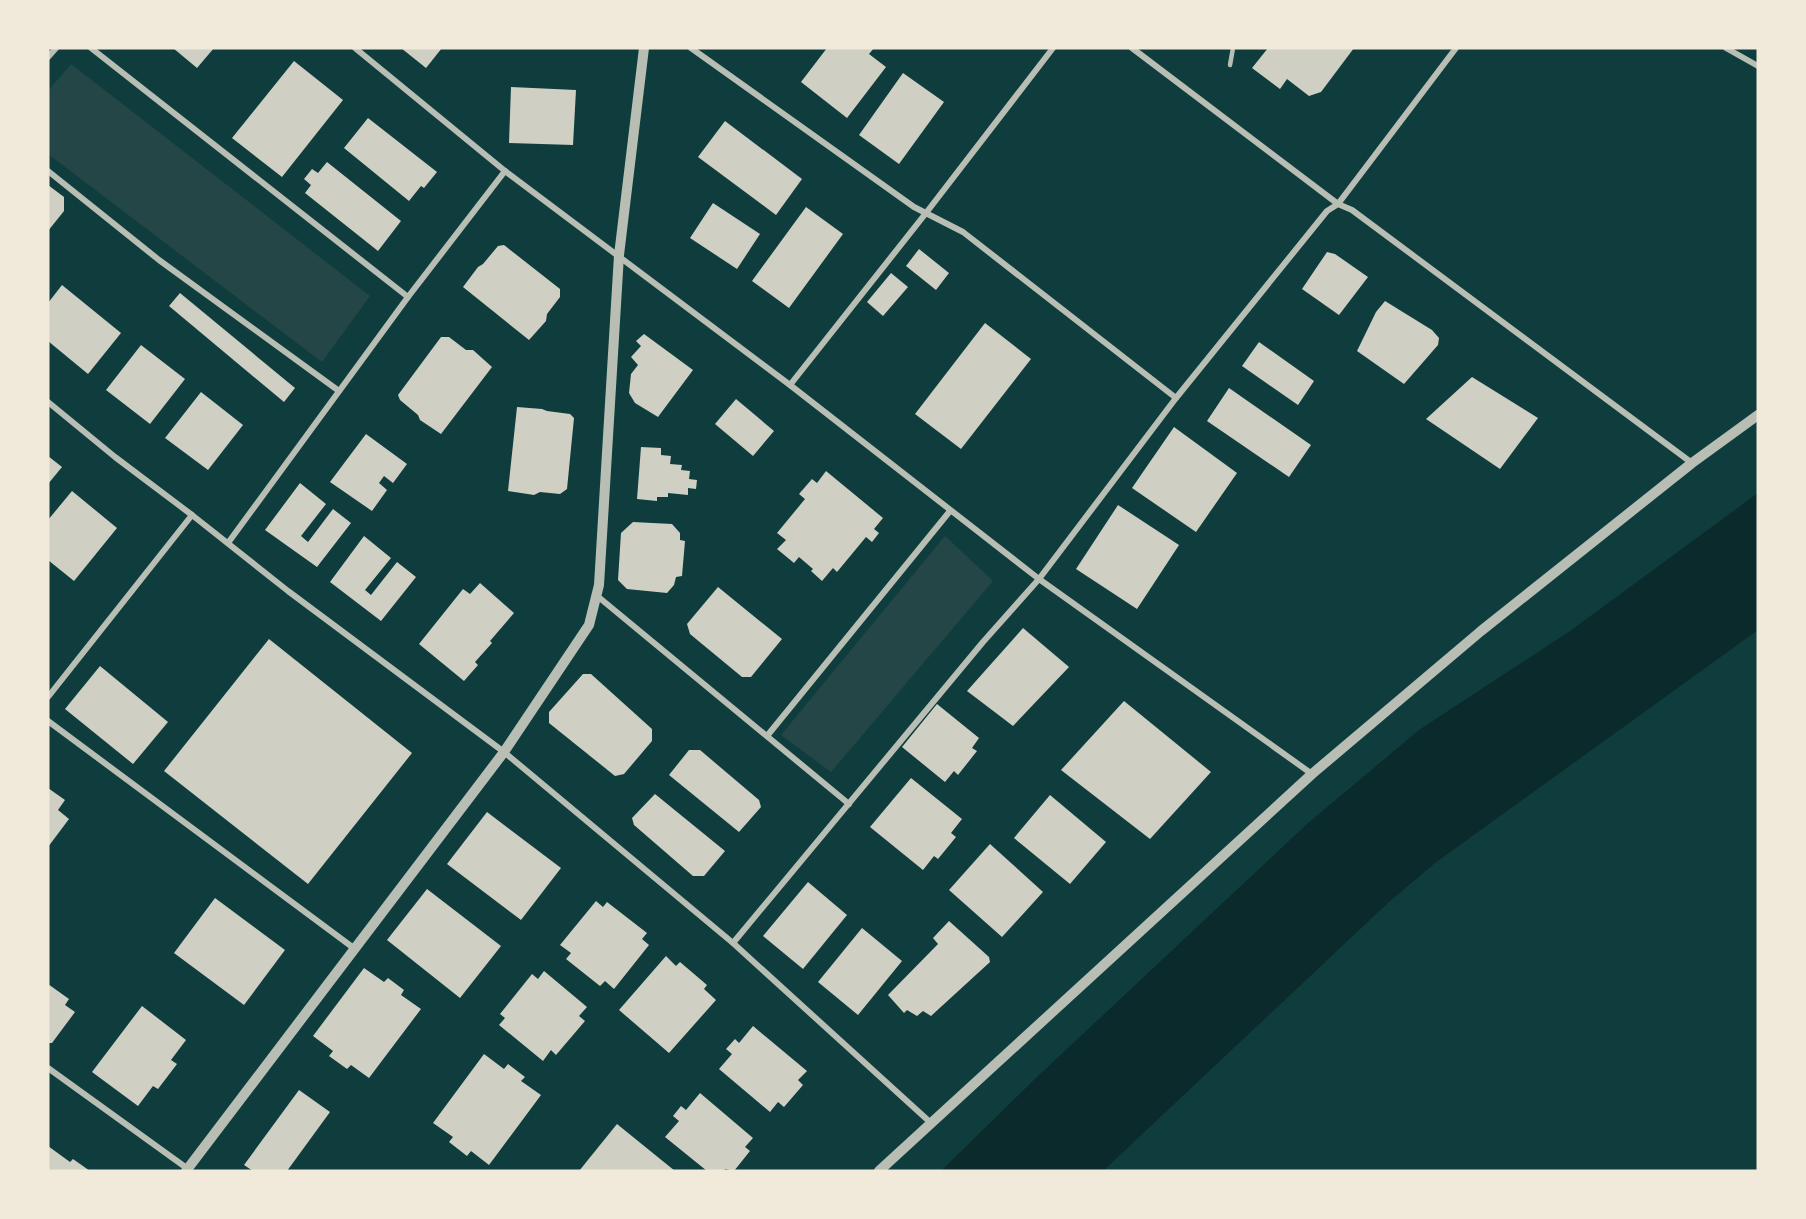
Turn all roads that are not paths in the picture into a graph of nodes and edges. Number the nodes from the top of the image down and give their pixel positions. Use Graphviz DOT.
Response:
graph roads {
  1 [pos="56,48"];
  2 [pos="91,48"];
  3 [pos="355,48"];
  4 [pos="644,48"];
  5 [pos="691,48"];
  6 [pos="1053,48"];
  7 [pos="1132,48"];
  8 [pos="1233,48"];
  9 [pos="1456,48"];
  10 [pos="1726,48"];
  11 [pos="48,57"];
  12 [pos="1230,65"];
  13 [pos="1758,66"];
  14 [pos="48,171"];
  15 [pos="505,171"];
  16 [pos="1338,204"];
  17 [pos="926,213"];
  18 [pos="619,255"];
  19 [pos="408,297"];
  20 [pos="790,385"];
  21 [pos="339,391"];
  22 [pos="1176,398"];
  23 [pos="48,402"];
  24 [pos="1758,415"];
  25 [pos="1692,463"];
  26 [pos="950,511"];
  27 [pos="192,515"];
  28 [pos="228,543"];
  29 [pos="1039,579"];
  30 [pos="596,596"];
  31 [pos="48,697"];
  32 [pos="48,721"];
  33 [pos="767,736"];
  34 [pos="504,752"];
  35 [pos="1312,774"];
  36 [pos="849,804"];
  37 [pos="733,943"];
  38 [pos="355,949"];
  39 [pos="48,1068"];
  40 [pos="931,1123"];
  41 [pos="188,1170"];
  42 [pos="879,1171"];
  1 -- 11 [label="street"];
  2 -- 19 [label="street"];
  3 -- 15 [label="street"];
  4 -- 18 [label="street"];
  5 -- 17 [label="street"];
  6 -- 17 [label="street"];
  7 -- 16 [label="street"];
  8 -- 12 [label="lane"];
  9 -- 16 [label="street"];
  10 -- 13 [label="street"];
  14 -- 21 [label="street"];
  15 -- 18 [label="street"];
  15 -- 19 [label="street"];
  16 -- 22 [label="street"];
  16 -- 25 [label="street"];
  17 -- 20 [label="street"];
  17 -- 22 [label="street"];
  18 -- 20 [label="street"];
  18 -- 30 [label="street"];
  19 -- 21 [label="street"];
  20 -- 26 [label="street"];
  21 -- 28 [label="street"];
  22 -- 29 [label="street"];
  23 -- 27 [label="street"];
  24 -- 25 [label="street"];
  25 -- 35 [label="street"];
  26 -- 29 [label="street"];
  26 -- 33 [label="street"];
  27 -- 28 [label="street"];
  27 -- 31 [label="street"];
  28 -- 34 [label="street"];
  29 -- 35 [label="street"];
  29 -- 36 [label="street"];
  30 -- 33 [label="street"];
  30 -- 34 [label="street"];
  32 -- 38 [label="street"];
  33 -- 36 [label="street"];
  34 -- 37 [label="street"];
  34 -- 38 [label="street"];
  35 -- 40 [label="street"];
  36 -- 37 [label="street"];
  37 -- 40 [label="street"];
  38 -- 41 [label="street"];
  39 -- 41 [label="street"];
  40 -- 42 [label="street"];
}
